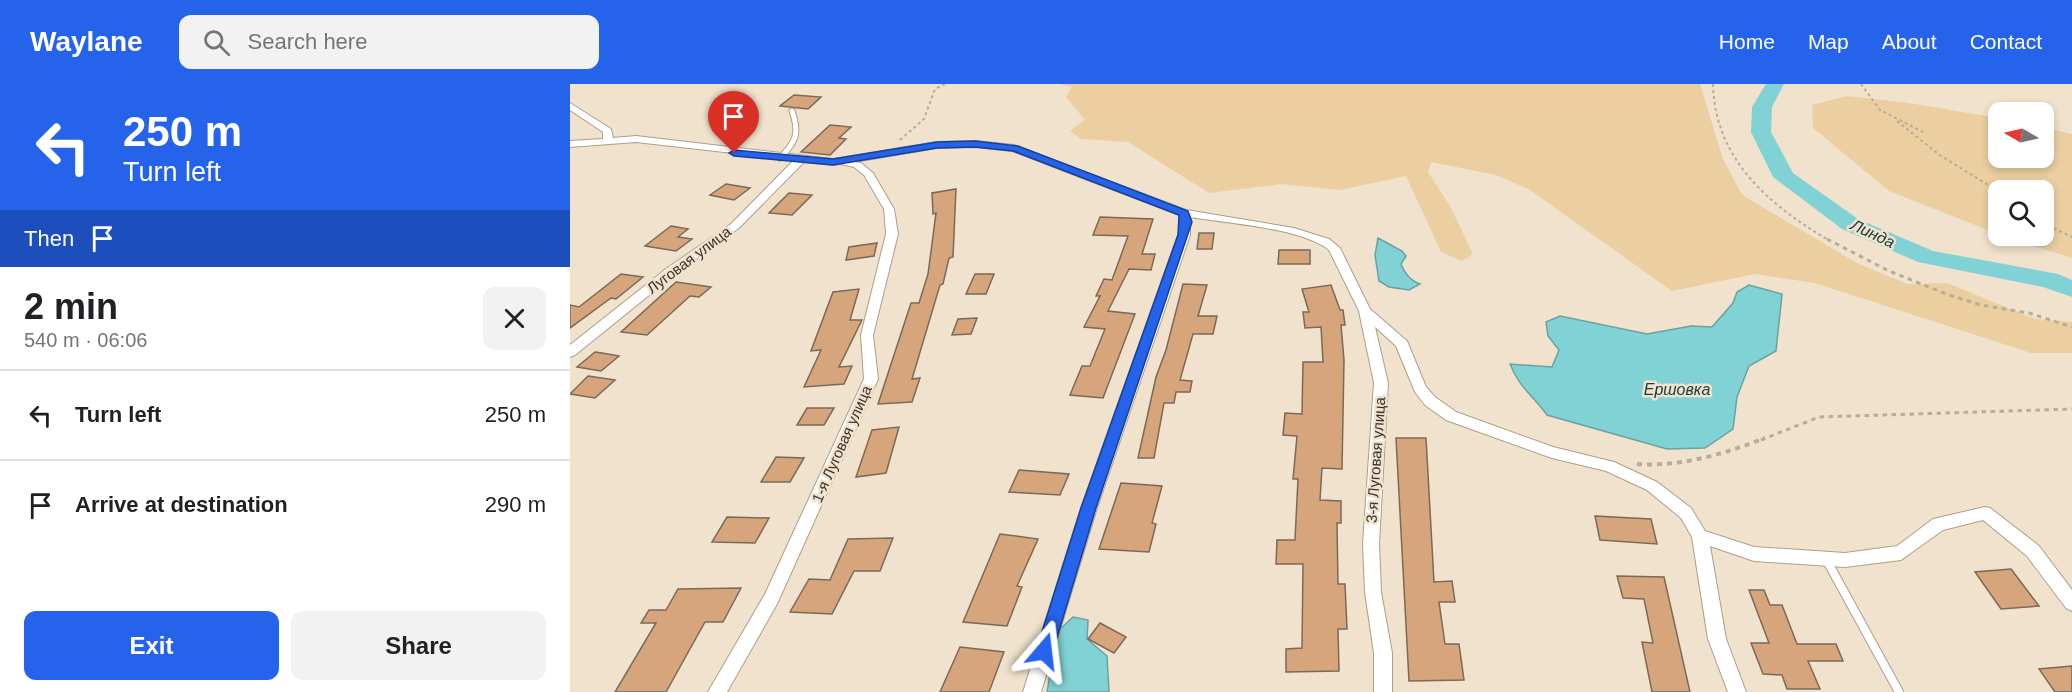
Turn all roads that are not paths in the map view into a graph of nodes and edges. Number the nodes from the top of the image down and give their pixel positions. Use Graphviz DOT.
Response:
graph roads {
  1 [pos="570,106"];
  2 [pos="792,111"];
  3 [pos="608,140"];
  4 [pos="570,144"];
  5 [pos="780,158"];
  6 [pos="800,160"];
  7 [pos="843,162"];
  8 [pos="1184,213"];
  9 [pos="1365,311"];
  10 [pos="570,352"];
  11 [pos="1700,536"];
  12 [pos="1826,558"];
  13 [pos="2072,603"];
  14 [pos="717,692"];
  15 [pos="1032,692"];
  16 [pos="1383,692"];
  17 [pos="1737,692"];
  18 [pos="1899,692"];
  1 -- 3 [label="street"];
  2 -- 5 [label="lane"];
  3 -- 4 [label="street"];
  3 -- 5 [label="street"];
  5 -- 6 [label="street"];
  6 -- 7 [label="street"];
  6 -- 10 [label="street, Луговая улица"];
  7 -- 8 [label="street"];
  7 -- 14 [label="street, 1-я Луговая улица"];
  8 -- 9 [label="street, 3-я Луговая улица"];
  8 -- 15 [label="street"];
  9 -- 11 [label="street"];
  9 -- 16 [label="street, 3-я Луговая улица"];
  11 -- 12 [label="street"];
  11 -- 17 [label="street"];
  12 -- 13 [label="street"];
  12 -- 18 [label="lane"];
}
